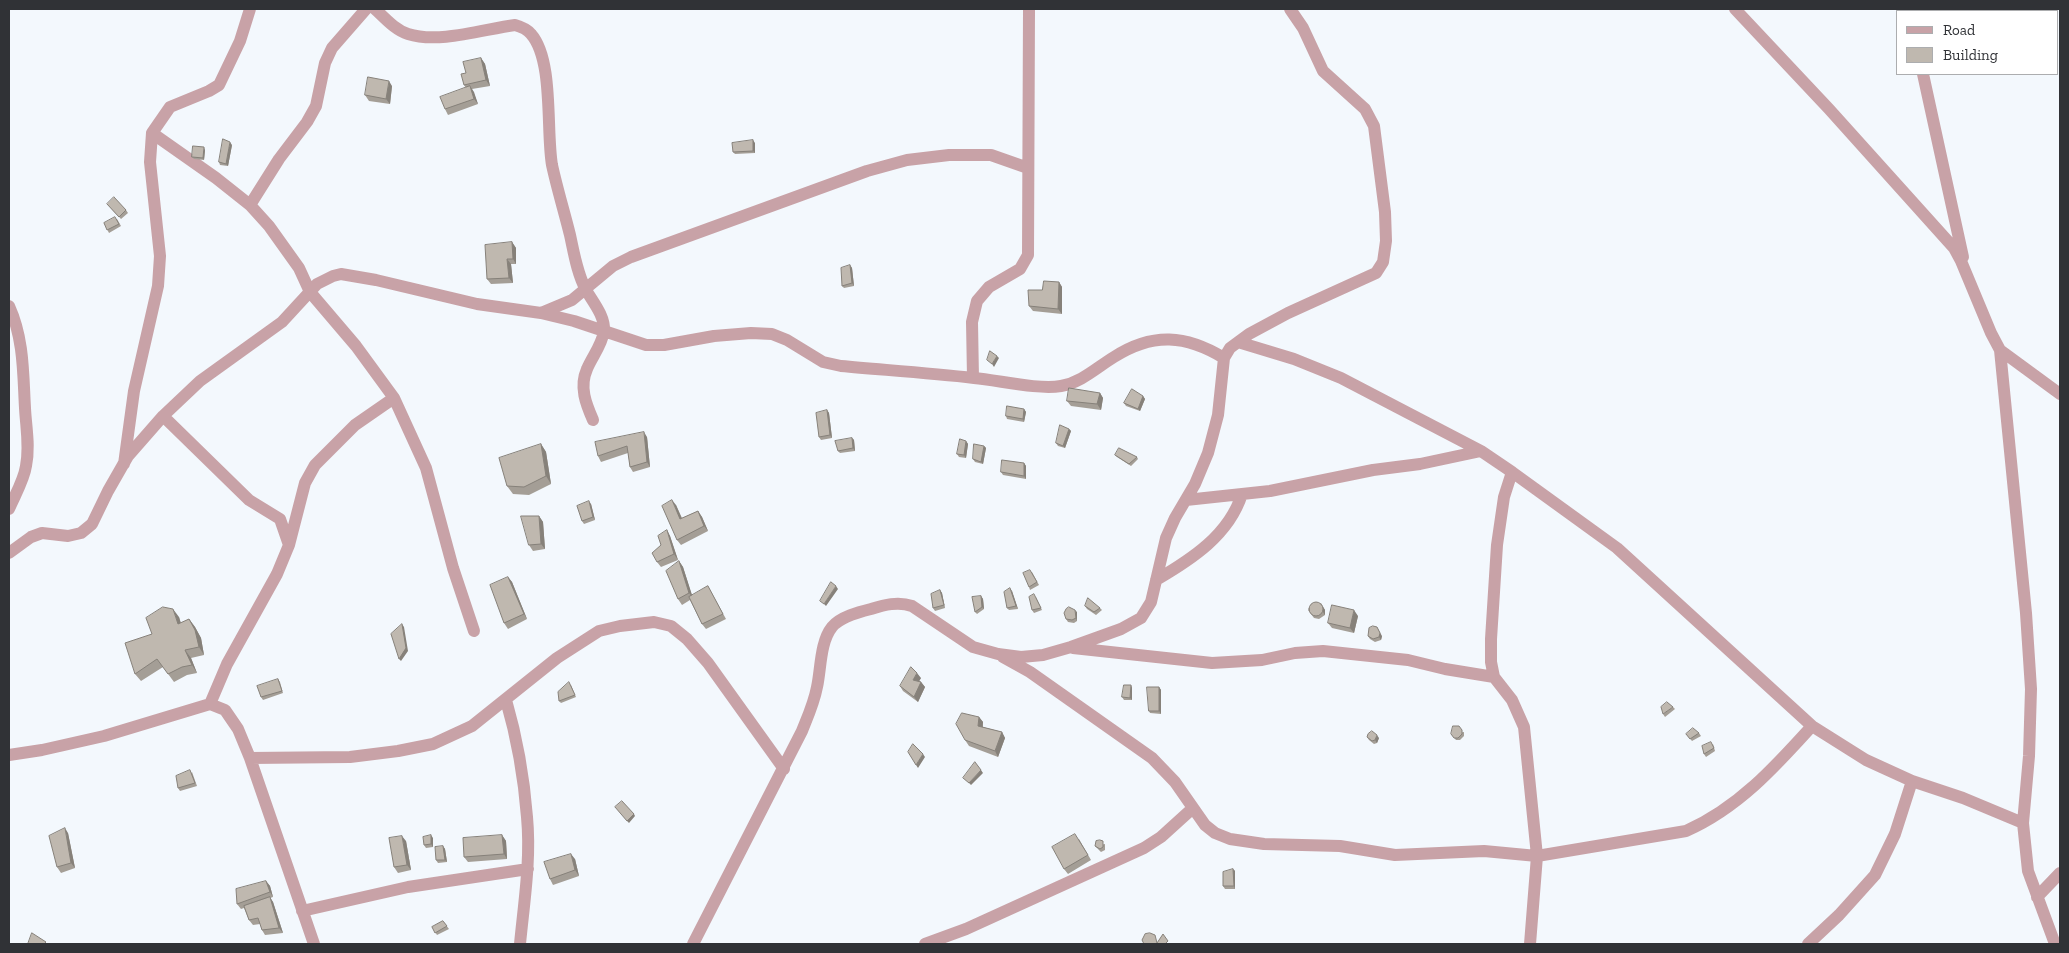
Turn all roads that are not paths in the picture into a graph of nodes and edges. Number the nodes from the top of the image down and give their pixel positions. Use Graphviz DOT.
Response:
graph roads {
  1 [pos="250,9"];
  2 [pos="366,9"];
  3 [pos="375,9"];
  4 [pos="1029,9"];
  5 [pos="1290,9"];
  6 [pos="1735,9"];
  7 [pos="1923,75"];
  8 [pos="152,133"];
  9 [pos="1028,168"];
  10 [pos="250,205"];
  11 [pos="1965,270"];
  12 [pos="586,289"];
  13 [pos="310,292"];
  14 [pos="9,306"];
  15 [pos="541,312"];
  16 [pos="604,331"];
  17 [pos="1238,342"];
  18 [pos="2000,350"];
  19 [pos="1224,358"];
  20 [pos="973,378"];
  21 [pos="2060,394"];
  22 [pos="394,398"];
  23 [pos="163,416"];
  24 [pos="593,420"];
  25 [pos="1481,451"];
  26 [pos="123,464"];
  27 [pos="1512,472"];
  28 [pos="1242,494"];
  29 [pos="1186,500"];
  30 [pos="9,509"];
  31 [pos="289,545"];
  32 [pos="9,553"];
  33 [pos="1156,580"];
  34 [pos="474,631"];
  35 [pos="1071,647"];
  36 [pos="998,654"];
  37 [pos="1494,677"];
  38 [pos="506,700"];
  39 [pos="210,704"];
  40 [pos="1812,726"];
  41 [pos="9,755"];
  42 [pos="250,758"];
  43 [pos="784,768"];
  44 [pos="1912,781"];
  45 [pos="1194,808"];
  46 [pos="2023,823"];
  47 [pos="1537,856"];
  48 [pos="528,868"];
  49 [pos="2060,873"];
  50 [pos="2037,897"];
  51 [pos="302,911"];
  52 [pos="314,944"];
  53 [pos="520,944"];
  54 [pos="693,944"];
  55 [pos="925,944"];
  56 [pos="1530,944"];
  57 [pos="1808,944"];
  58 [pos="2055,944"];
  1 -- 8 [label="street"];
  2 -- 10 [label="street"];
  3 -- 12 [label="street"];
  4 -- 9 [label="street"];
  5 -- 17 [label="street"];
  6 -- 11 [label="street"];
  7 -- 11 [label="street"];
  8 -- 10 [label="street"];
  8 -- 26 [label="street"];
  9 -- 12 [label="street"];
  9 -- 20 [label="street"];
  10 -- 13 [label="street"];
  11 -- 18 [label="street"];
  12 -- 15 [label="street"];
  12 -- 16 [label="street"];
  13 -- 15 [label="street"];
  13 -- 22 [label="street"];
  13 -- 23 [label="street"];
  14 -- 30 [label="street"];
  15 -- 16 [label="street"];
  16 -- 20 [label="street"];
  16 -- 24 [label="street"];
  17 -- 19 [label="street"];
  17 -- 25 [label="street"];
  18 -- 21 [label="street"];
  18 -- 46 [label="street"];
  19 -- 20 [label="street"];
  19 -- 29 [label="street"];
  22 -- 31 [label="street"];
  22 -- 34 [label="street"];
  23 -- 26 [label="street"];
  23 -- 31 [label="street"];
  25 -- 27 [label="street"];
  25 -- 28 [label="street"];
  26 -- 32 [label="street"];
  27 -- 37 [label="street"];
  27 -- 40 [label="street"];
  28 -- 29 [label="street"];
  28 -- 33 [label="street"];
  29 -- 33 [label="street"];
  31 -- 39 [label="street"];
  33 -- 35 [label="street"];
  35 -- 36 [label="street"];
  35 -- 37 [label="street"];
  36 -- 43 [label="street"];
  36 -- 45 [label="street"];
  37 -- 47 [label="street"];
  38 -- 42 [label="street"];
  38 -- 43 [label="street"];
  38 -- 48 [label="street"];
  39 -- 41 [label="street"];
  39 -- 42 [label="street"];
  40 -- 44 [label="street"];
  40 -- 47 [label="street"];
  42 -- 51 [label="street"];
  43 -- 54 [label="street"];
  44 -- 46 [label="street"];
  44 -- 57 [label="street"];
  45 -- 47 [label="street"];
  45 -- 55 [label="street"];
  46 -- 50 [label="street"];
  47 -- 56 [label="street"];
  48 -- 51 [label="street"];
  48 -- 53 [label="street"];
  49 -- 50 [label="street"];
  50 -- 58 [label="street"];
  51 -- 52 [label="street"];
}
